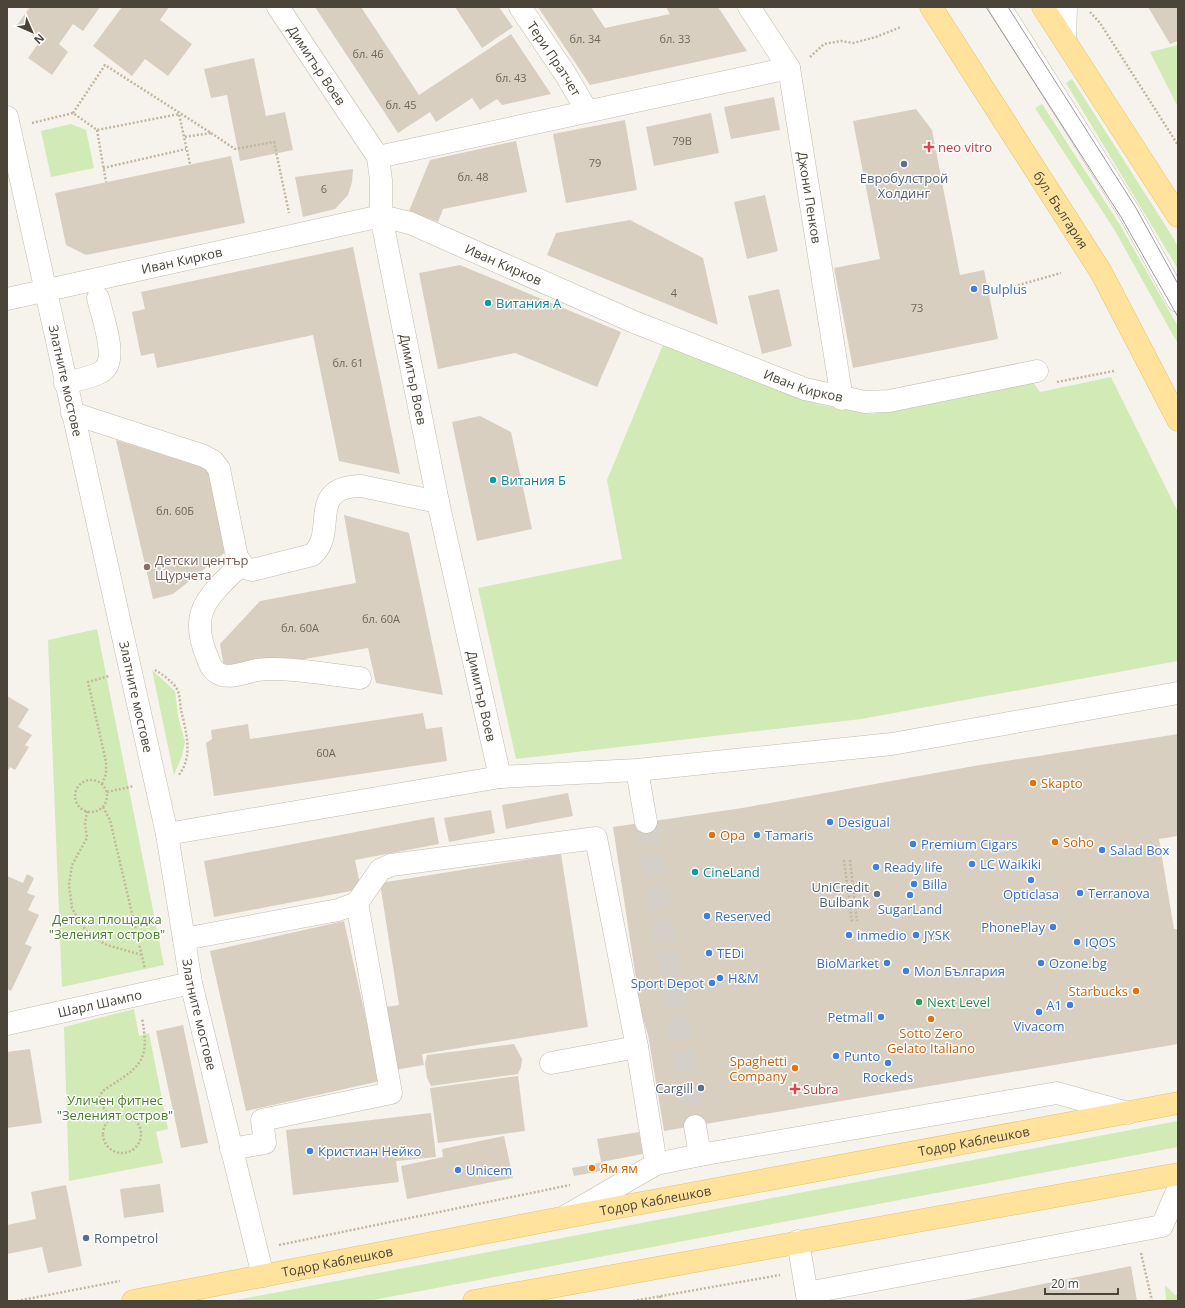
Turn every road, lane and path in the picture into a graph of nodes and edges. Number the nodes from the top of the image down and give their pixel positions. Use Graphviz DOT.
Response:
graph roads {
  1 [pos="278,7"];
  2 [pos="520,7"];
  3 [pos="749,7"];
  4 [pos="931,7"];
  5 [pos="1000,7"];
  6 [pos="1043,7"];
  7 [pos="1066,7"];
  8 [pos="1085,7"];
  9 [pos="901,27"];
  10 [pos="1065,40"];
  11 [pos="833,42"];
  12 [pos="789,68"];
  13 [pos="587,111"];
  14 [pos="73,113"];
  15 [pos="179,114"];
  16 [pos="8,124"];
  17 [pos="97,130"];
  18 [pos="211,133"];
  19 [pos="184,137"];
  20 [pos="1178,145"];
  21 [pos="186,149"];
  22 [pos="378,157"];
  23 [pos="190,164"];
  24 [pos="103,168"];
  25 [pos="106,182"];
  26 [pos="381,216"];
  27 [pos="1178,216"];
  28 [pos="290,219"];
  29 [pos="1061,273"];
  30 [pos="45,292"];
  31 [pos="991,293"];
  32 [pos="98,298"];
  33 [pos="7,300"];
  34 [pos="1178,301"];
  35 [pos="1114,371"];
  36 [pos="1037,372"];
  37 [pos="65,383"];
  38 [pos="842,399"];
  39 [pos="72,413"];
  40 [pos="1178,420"];
  41 [pos="438,502"];
  42 [pos="241,564"];
  43 [pos="131,671"];
  44 [pos="360,678"];
  45 [pos="1178,693"];
  46 [pos="637,770"];
  47 [pos="500,777"];
  48 [pos="102,784"];
  49 [pos="159,797"];
  50 [pos="102,807"];
  51 [pos="87,811"];
  52 [pos="646,822"];
  53 [pos="167,834"];
  54 [pos="844,860"];
  55 [pos="850,860"];
  56 [pos="357,903"];
  57 [pos="857,921"];
  58 [pos="852,922"];
  59 [pos="184,940"];
  60 [pos="142,955"];
  61 [pos="145,969"];
  62 [pos="191,983"];
  63 [pos="138,995"];
  64 [pos="7,1024"];
  65 [pos="637,1047"];
  66 [pos="551,1063"];
  67 [pos="1178,1103"];
  68 [pos="1128,1112"];
  69 [pos="112,1118"];
  70 [pos="695,1126"];
  71 [pos="231,1149"];
  72 [pos="700,1155"];
  73 [pos="656,1164"];
  74 [pos="1178,1174"];
  75 [pos="572,1185"];
  76 [pos="1178,1189"];
  77 [pos="561,1218"];
  78 [pos="798,1242"];
  79 [pos="272,1247"];
  80 [pos="1140,1251"];
  81 [pos="783,1274"];
  82 [pos="263,1276"];
  83 [pos="128,1279"];
  84 [pos="660,1296"];
  85 [pos="807,1297"];
  86 [pos="17,1301"];
  87 [pos="133,1301"];
  88 [pos="474,1301"];
  89 [pos="632,1301"];
  90 [pos="661,1301"];
  91 [pos="1152,1301"];
  1 -- 22 [label="street, Димитър Воев"];
  2 -- 13 [label="street, Тери Пратчет"];
  3 -- 12 [label="street, Джони Пенков"];
  4 -- 40 [label="main road, бул. България"];
  5 -- 34 [label="street"];
  6 -- 10 [label="main road"];
  7 -- 10 [label="street"];
  8 -- 20 [label="path"];
  9 -- 11 [label="path"];
  10 -- 27 [label="main road"];
  12 -- 13 [label="street"];
  12 -- 38 [label="street, Джони Пенков"];
  13 -- 22 [label="street"];
  14 -- 15 [label="path"];
  14 -- 16 [label="path"];
  14 -- 17 [label="path"];
  15 -- 17 [label="path"];
  15 -- 18 [label="path"];
  15 -- 19 [label="path"];
  16 -- 30 [label="street, Златните мостове"];
  17 -- 24 [label="path"];
  18 -- 19 [label="path"];
  18 -- 28 [label="path"];
  19 -- 21 [label="path"];
  21 -- 23 [label="path"];
  21 -- 24 [label="path"];
  22 -- 26 [label="street, Димитър Воев"];
  24 -- 25 [label="path"];
  26 -- 30 [label="street, Иван Кирков"];
  26 -- 38 [label="street, Иван Кирков"];
  26 -- 41 [label="street, Димитър Воев"];
  29 -- 31 [label="path"];
  30 -- 33 [label="street, Иван Кирков"];
  30 -- 37 [label="street, Златните мостове"];
  32 -- 37 [label="street"];
  35 -- 36 [label="path"];
  36 -- 38 [label="street, Иван Кирков"];
  37 -- 39 [label="street, Златните мостове"];
  39 -- 42 [label="street"];
  39 -- 43 [label="street, Златните мостове"];
  41 -- 42 [label="street"];
  41 -- 47 [label="street, Димитър Воев"];
  42 -- 44 [label="street"];
  43 -- 48 [label="path"];
  43 -- 49 [label="street, Златните мостове"];
  43 -- 49 [label="path"];
  45 -- 46 [label="street"];
  46 -- 47 [label="street"];
  46 -- 52 [label="street"];
  47 -- 53 [label="street"];
  48 -- 50 [label="path"];
  48 -- 51 [label="path"];
  49 -- 53 [label="street, Златните мостове"];
  50 -- 51 [label="path"];
  50 -- 60 [label="path"];
  51 -- 60 [label="path"];
  53 -- 59 [label="street, Златните мостове"];
  54 -- 58 [label="path"];
  55 -- 57 [label="path"];
  56 -- 59 [label="street"];
  56 -- 65 [label="street"];
  56 -- 71 [label="street"];
  59 -- 62 [label="street, Златните мостове"];
  60 -- 61 [label="path"];
  62 -- 63 [label="street, Шарл Шампо"];
  62 -- 71 [label="street, Златните мостове"];
  63 -- 64 [label="street, Шарл Шампо"];
  63 -- 69 [label="path"];
  65 -- 66 [label="street"];
  65 -- 73 [label="street"];
  67 -- 68 [label="main road, Тодор Каблешков"];
  68 -- 72 [label="street"];
  68 -- 77 [label="main road, Тодор Каблешков"];
  69 -- 69 [label="path"];
  70 -- 72 [label="street"];
  71 -- 82 [label="street, Златните мостове"];
  72 -- 73 [label="street"];
  73 -- 77 [label="street"];
  74 -- 78 [label="main road"];
  75 -- 79 [label="path"];
  76 -- 85 [label="street"];
  77 -- 82 [label="main road, Тодор Каблешков"];
  78 -- 85 [label="street"];
  78 -- 88 [label="main road"];
  80 -- 91 [label="path"];
  81 -- 84 [label="path"];
  82 -- 87 [label="main road, Тодор Каблешков"];
  83 -- 86 [label="path"];
  84 -- 89 [label="path"];
  84 -- 90 [label="path"];
}
